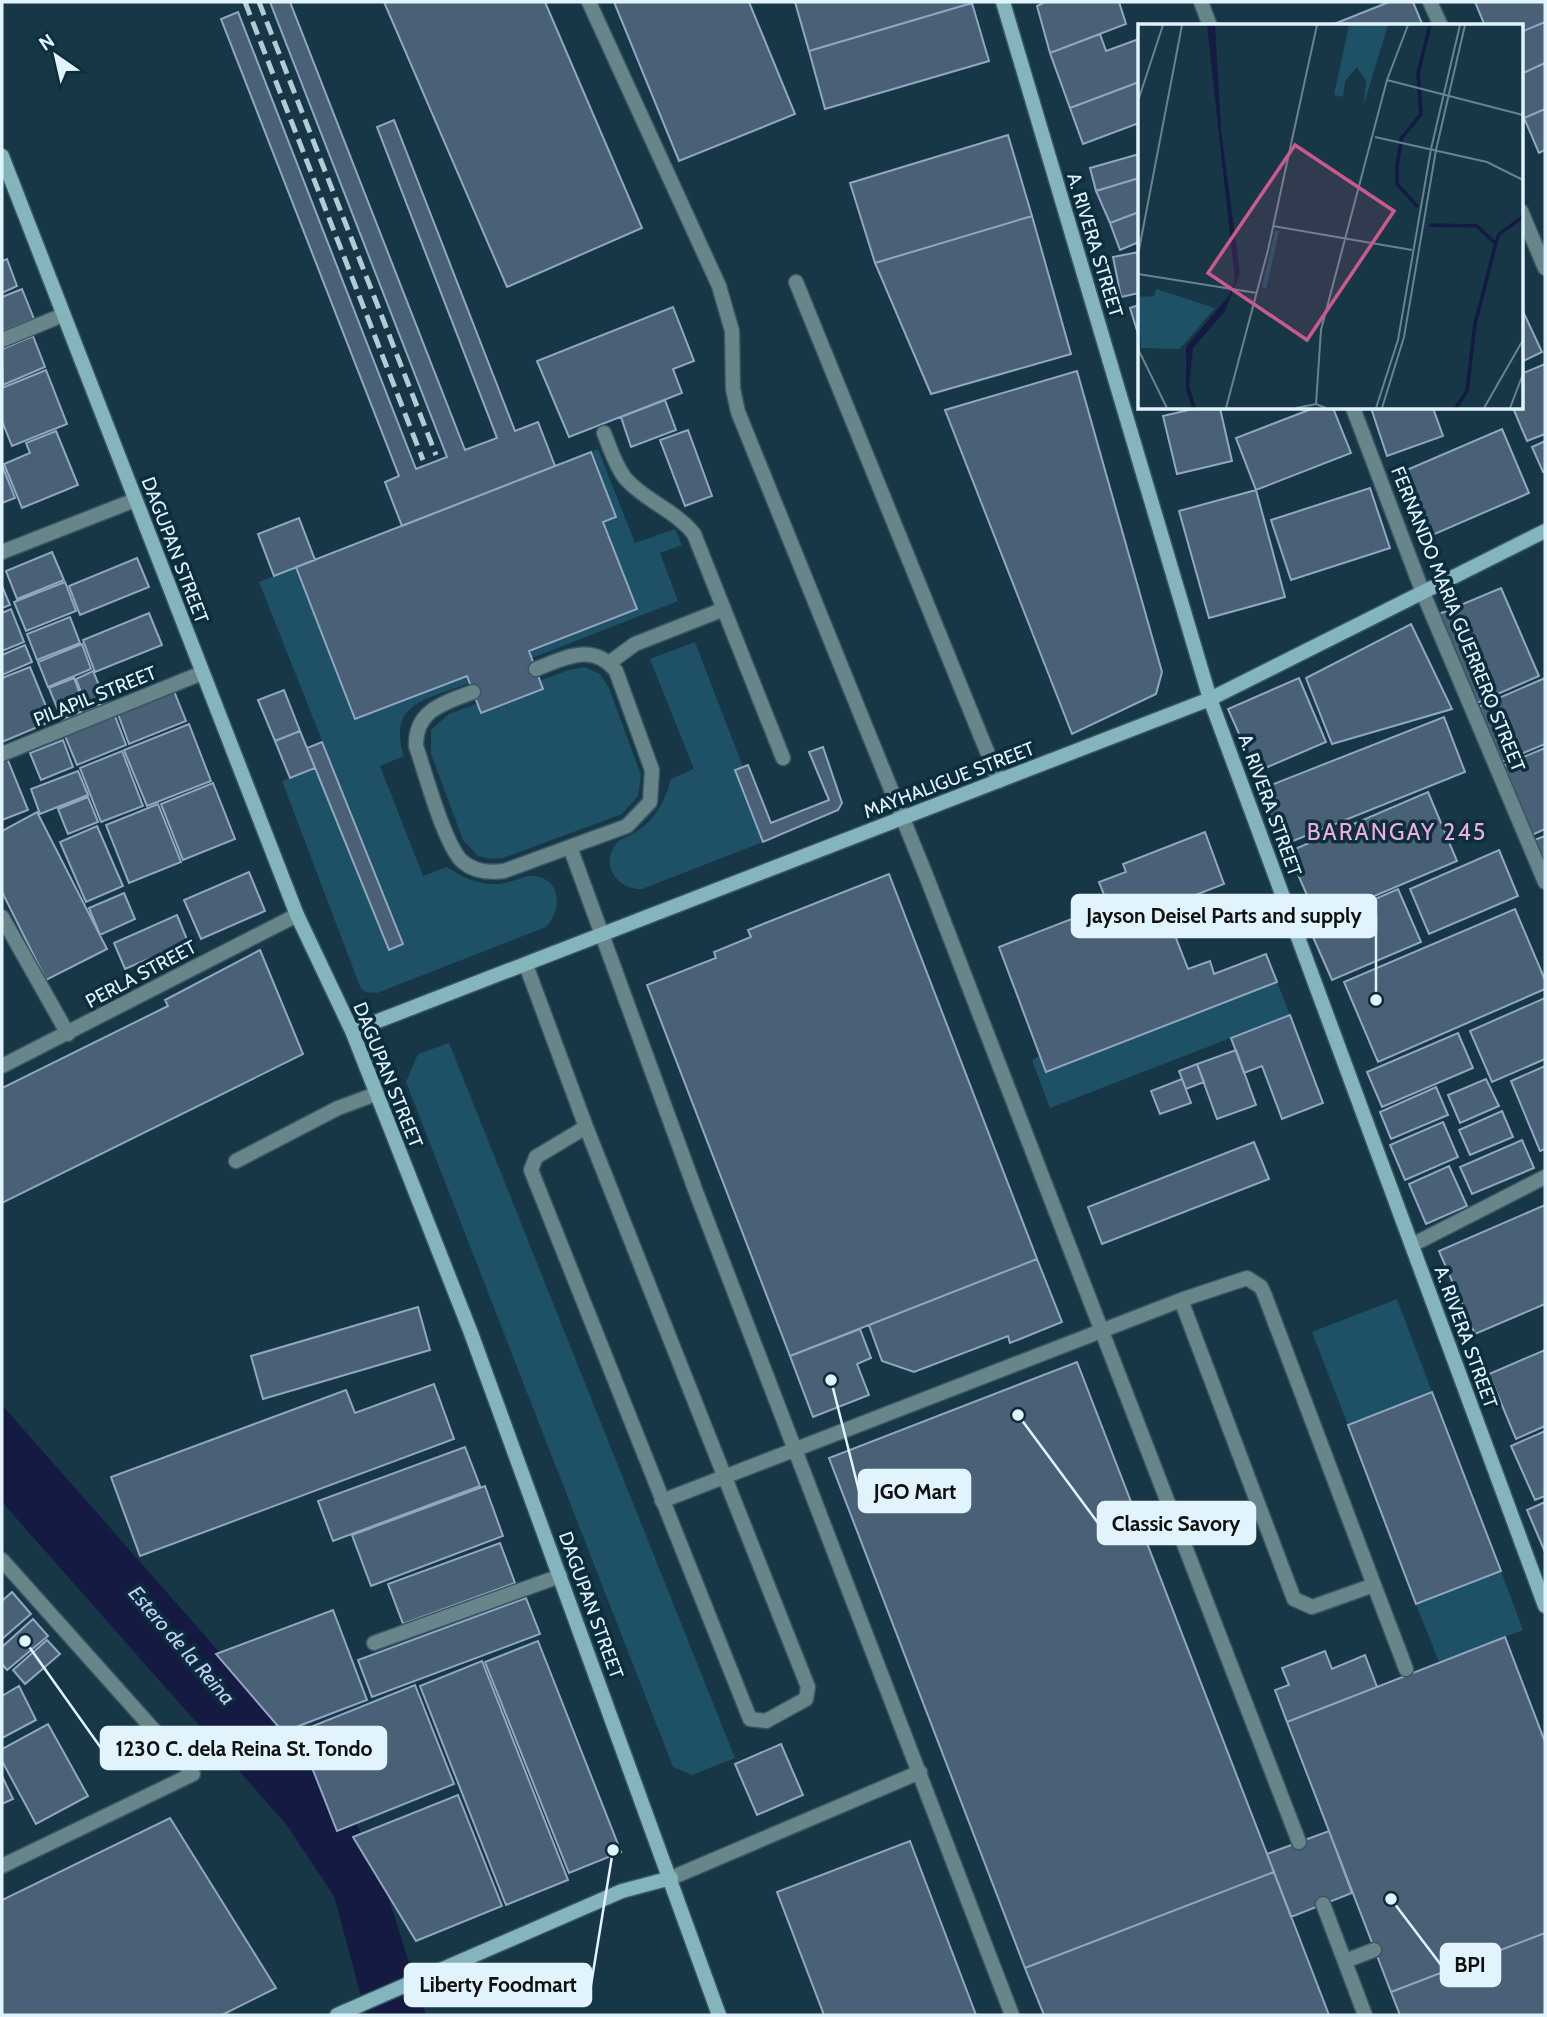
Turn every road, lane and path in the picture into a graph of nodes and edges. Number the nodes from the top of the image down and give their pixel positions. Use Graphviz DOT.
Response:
graph roads {
  1 [pos="589,2"];
  2 [pos="1003,2"];
  3 [pos="1201,2"];
  4 [pos="1430,2"];
  5 [pos="1209,24"];
  6 [pos="1440,24"];
  7 [pos="2,156"];
  8 [pos="1522,213"];
  9 [pos="1545,268"];
  10 [pos="796,282"];
  11 [pos="64,315"];
  12 [pos="2,340"];
  13 [pos="1354,410"];
  14 [pos="604,433"];
  15 [pos="135,500"];
  16 [pos="1545,531"];
  17 [pos="2,552"];
  18 [pos="1423,593"];
  19 [pos="724,609"];
  20 [pos="609,663"];
  21 [pos="536,669"];
  22 [pos="202,673"];
  23 [pos="473,692"];
  24 [pos="1210,699"];
  25 [pos="2,754"];
  26 [pos="783,758"];
  27 [pos="999,781"];
  28 [pos="902,818"];
  29 [pos="570,847"];
  30 [pos="1545,882"];
  31 [pos="297,915"];
  32 [pos="2,917"];
  33 [pos="603,934"];
  34 [pos="526,965"];
  35 [pos="352,1031"];
  36 [pos="68,1034"];
  37 [pos="2,1066"];
  38 [pos="376,1094"];
  39 [pos="586,1127"];
  40 [pos="236,1161"];
  41 [pos="1545,1177"];
  42 [pos="1412,1245"];
  43 [pos="1181,1300"];
  44 [pos="1101,1330"];
  45 [pos="796,1448"];
  46 [pos="723,1477"];
  47 [pos="662,1501"];
  48 [pos="2,1560"];
  49 [pos="560,1576"];
  50 [pos="1374,1585"];
  51 [pos="1545,1606"];
  52 [pos="374,1643"];
  53 [pos="1406,1669"];
  54 [pos="920,1772"];
  55 [pos="1299,1842"];
  56 [pos="2,1866"];
  57 [pos="671,1878"];
  58 [pos="1323,1904"];
  59 [pos="1374,1950"];
  60 [pos="1345,1961"];
  61 [pos="714,2014"];
  62 [pos="337,2015"];
  63 [pos="1012,2015"];
  64 [pos="1365,2015"];
  1 -- 28 [label="street"];
  2 -- 24 [label="street, A. RIVERA STREET"];
  3 -- 5 [label="street"];
  4 -- 6 [label="street"];
  7 -- 11 [label="street, DAGUPAN STREET"];
  8 -- 9 [label="street"];
  10 -- 27 [label="street"];
  11 -- 12 [label="street"];
  11 -- 15 [label="street, DAGUPAN STREET"];
  13 -- 18 [label="street, FERNANDO MARIA GUERRERO STREET"];
  14 -- 19 [label="street"];
  15 -- 17 [label="street"];
  15 -- 22 [label="street, DAGUPAN STREET"];
  16 -- 18 [label="street, MAYHALIGUE STREET"];
  18 -- 24 [label="street, MAYHALIGUE STREET"];
  18 -- 30 [label="street, FERNANDO MARIA GUERRERO STREET"];
  19 -- 20 [label="street"];
  19 -- 26 [label="street"];
  20 -- 21 [label="street"];
  20 -- 29 [label="street"];
  22 -- 25 [label="street, PILAPIL STREET"];
  22 -- 31 [label="street, DAGUPAN STREET"];
  23 -- 29 [label="street"];
  24 -- 27 [label="street, MAYHALIGUE STREET"];
  24 -- 42 [label="street, A. RIVERA STREET"];
  27 -- 28 [label="street, MAYHALIGUE STREET"];
  28 -- 33 [label="street, MAYHALIGUE STREET"];
  28 -- 44 [label="street"];
  29 -- 33 [label="street"];
  31 -- 35 [label="street, DAGUPAN STREET"];
  31 -- 36 [label="street, PERLA STREET"];
  32 -- 36 [label="street"];
  33 -- 34 [label="street, MAYHALIGUE STREET"];
  33 -- 45 [label="street"];
  34 -- 35 [label="street, MAYHALIGUE STREET"];
  34 -- 39 [label="street"];
  35 -- 38 [label="street, DAGUPAN STREET"];
  36 -- 37 [label="street, PERLA STREET"];
  38 -- 40 [label="street"];
  38 -- 49 [label="street, DAGUPAN STREET"];
  39 -- 46 [label="street"];
  39 -- 47 [label="street"];
  41 -- 42 [label="street"];
  42 -- 51 [label="street, A. RIVERA STREET"];
  43 -- 44 [label="street"];
  43 -- 50 [label="street"];
  43 -- 50 [label="street"];
  44 -- 45 [label="street"];
  44 -- 55 [label="street"];
  45 -- 46 [label="street"];
  45 -- 54 [label="street"];
  46 -- 47 [label="street"];
  46 -- 47 [label="street"];
  48 -- 56 [label="street"];
  49 -- 52 [label="street"];
  49 -- 57 [label="street, DAGUPAN STREET"];
  50 -- 53 [label="street"];
  54 -- 57 [label="street"];
  54 -- 63 [label="street"];
  57 -- 61 [label="street, DAGUPAN STREET"];
  57 -- 62 [label="street"];
  58 -- 60 [label="street"];
  59 -- 60 [label="street"];
  60 -- 64 [label="street"];
}
